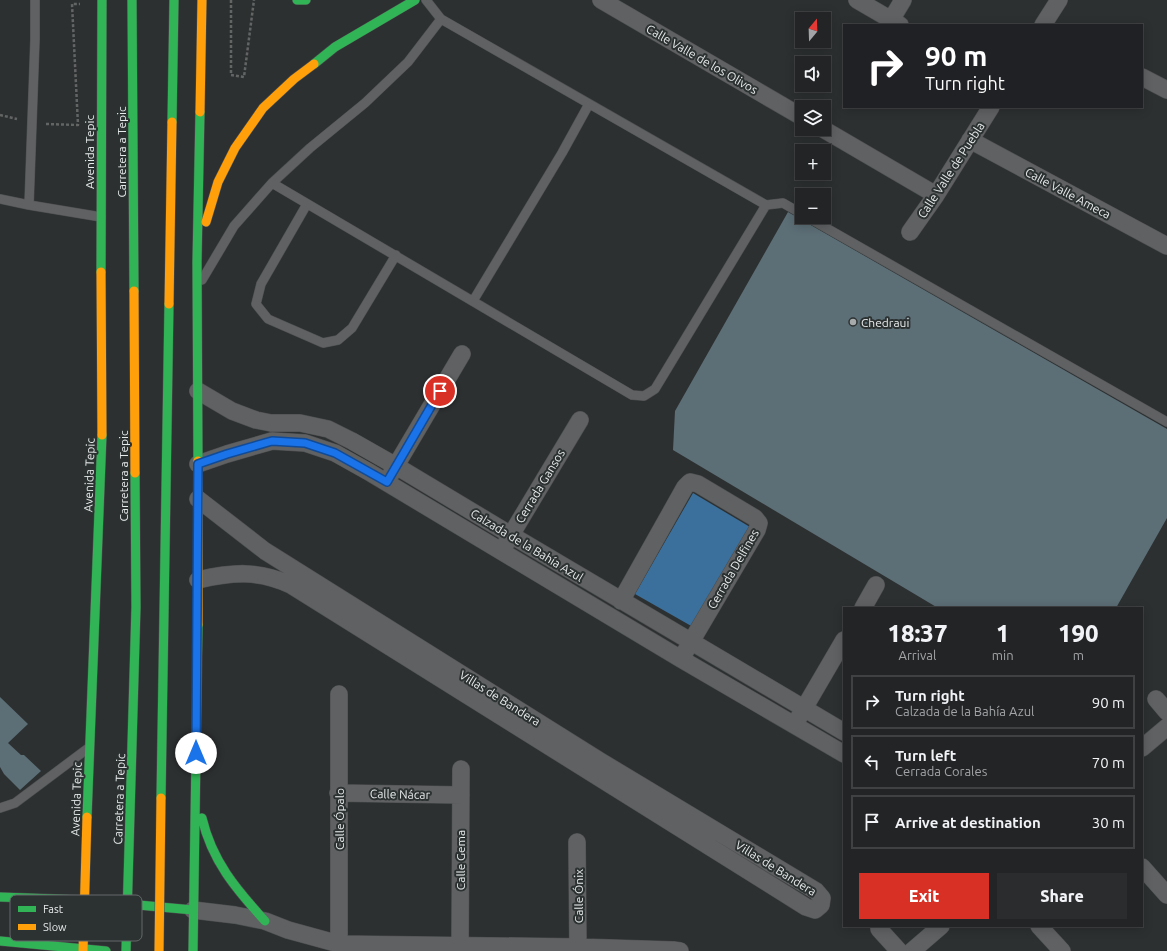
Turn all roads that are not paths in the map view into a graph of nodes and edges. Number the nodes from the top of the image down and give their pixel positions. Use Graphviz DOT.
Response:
graph roads {
  1 [pos="35,0"];
  2 [pos="102,0"];
  3 [pos="132,0"];
  4 [pos="174,0"];
  5 [pos="202,0"];
  6 [pos="297,0"];
  7 [pos="300,0"];
  8 [pos="306,0"];
  9 [pos="415,0"];
  10 [pos="426,0"];
  11 [pos="601,0"];
  12 [pos="857,0"];
  13 [pos="903,0"];
  14 [pos="1059,0"];
  15 [pos="441,19"];
  16 [pos="895,22"];
  17 [pos="1045,24"];
  18 [pos="1143,78"];
  19 [pos="1167,90"];
  20 [pos="590,104"];
  21 [pos="990,108"];
  22 [pos="795,113"];
  23 [pos="831,134"];
  24 [pos="970,140"];
  25 [pos="272,184"];
  26 [pos="936,195"];
  27 [pos="0,199"];
  28 [pos="307,204"];
  29 [pos="766,205"];
  30 [pos="29,206"];
  31 [pos="795,210"];
  32 [pos="101,217"];
  33 [pos="819,224"];
  34 [pos="910,232"];
  35 [pos="1167,246"];
  36 [pos="396,255"];
  37 [pos="197,262"];
  38 [pos="197,288"];
  39 [pos="473,301"];
  40 [pos="462,354"];
  41 [pos="198,391"];
  42 [pos="580,420"];
  43 [pos="1167,422"];
  44 [pos="272,423"];
  45 [pos="272,441"];
  46 [pos="198,464"];
  47 [pos="396,466"];
  48 [pos="387,482"];
  49 [pos="198,499"];
  50 [pos="511,535"];
  51 [pos="265,551"];
  52 [pos="500,552"];
  53 [pos="257,574"];
  54 [pos="198,580"];
  55 [pos="876,585"];
  56 [pos="621,601"];
  57 [pos="864,607"];
  58 [pos="691,642"];
  59 [pos="843,642"];
  60 [pos="681,659"];
  61 [pos="339,694"];
  62 [pos="804,708"];
  63 [pos="794,725"];
  64 [pos="1167,727"];
  65 [pos="843,731"];
  66 [pos="90,747"];
  67 [pos="1143,747"];
  68 [pos="843,753"];
  69 [pos="596,767"];
  70 [pos="461,769"];
  71 [pos="338,793"];
  72 [pos="461,795"];
  73 [pos="196,800"];
  74 [pos="0,808"];
  75 [pos="578,842"];
  76 [pos="1143,868"];
  77 [pos="84,895"];
  78 [pos="128,895"];
  79 [pos="1167,895"];
  80 [pos="0,897"];
  81 [pos="10,897"];
  82 [pos="142,905"];
  83 [pos="193,910"];
  84 [pos="265,921"];
  85 [pos="940,927"];
  86 [pos="1040,927"];
  87 [pos="879,929"];
  88 [pos="126,941"];
  89 [pos="7,944"];
  90 [pos="339,944"];
  91 [pos="460,949"];
  92 [pos="578,949"];
  93 [pos="83,950"];
  94 [pos="30,951"];
  95 [pos="106,951"];
  96 [pos="126,951"];
  97 [pos="159,951"];
  98 [pos="193,951"];
  99 [pos="680,951"];
  100 [pos="899,951"];
  101 [pos="912,951"];
  102 [pos="1062,951"];
  1 -- 30 [label="lane"];
  2 -- 32 [label="main road, Avenida Tepic"];
  3 -- 78 [label="main road, Carretera a Tepic, bridge"];
  4 -- 97 [label="main road, bridge"];
  5 -- 37 [label="main road"];
  6 -- 7 [label="main road"];
  7 -- 8 [label="main road"];
  9 -- 37 [label="main road"];
  10 -- 15 [label="lane"];
  11 -- 22 [label="street, Calle Valle de los Olivos"];
  12 -- 16 [label="street"];
  13 -- 16 [label="street"];
  14 -- 17 [label="street"];
  15 -- 20 [label="lane"];
  15 -- 25 [label="lane"];
  18 -- 19 [label="street"];
  20 -- 29 [label="lane"];
  20 -- 39 [label="lane"];
  21 -- 24 [label="street, Calle Valle de Puebla"];
  23 -- 26 [label="street"];
  24 -- 26 [label="street, Calle Valle de Puebla"];
  24 -- 35 [label="street, Calle Valle Ameca"];
  25 -- 28 [label="lane"];
  25 -- 38 [label="lane"];
  26 -- 34 [label="street, Calle Valle de Puebla"];
  27 -- 30 [label="lane"];
  28 -- 36 [label="lane"];
  28 -- 36 [label="lane"];
  29 -- 31 [label="lane"];
  29 -- 39 [label="lane"];
  30 -- 32 [label="lane"];
  32 -- 66 [label="main road, Avenida Tepic"];
  33 -- 43 [label="lane"];
  36 -- 39 [label="lane"];
  37 -- 38 [label="main road"];
  38 -- 41 [label="main road"];
  40 -- 47 [label="street"];
  41 -- 44 [label="street, Calzada de la Bahía Azul"];
  41 -- 46 [label="main road"];
  42 -- 50 [label="street, Cerrada Gansos"];
  44 -- 45 [label="street"];
  44 -- 47 [label="street, Calzada de la Bahía Azul"];
  45 -- 46 [label="street, Calzada de la Bahía Azul"];
  45 -- 48 [label="street, Calzada de la Bahía Azul"];
  46 -- 49 [label="main road"];
  47 -- 48 [label="street"];
  47 -- 50 [label="street, Calzada de la Bahía Azul"];
  48 -- 52 [label="street, Calzada de la Bahía Azul"];
  49 -- 51 [label="street, Villas de Bandera"];
  49 -- 54 [label="main road"];
  50 -- 52 [label="street, Cerrada Gansos"];
  50 -- 56 [label="street, Calzada de la Bahía Azul"];
  51 -- 53 [label="street"];
  51 -- 69 [label="street, Villas de Bandera"];
  52 -- 60 [label="street, Calzada de la Bahía Azul"];
  53 -- 54 [label="street, Villas de Bandera"];
  53 -- 69 [label="street, Villas de Bandera"];
  54 -- 73 [label="main road"];
  55 -- 57 [label="street"];
  56 -- 58 [label="street, Calzada de la Bahía Azul"];
  56 -- 58 [label="street, Cerrada Delfines"];
  58 -- 60 [label="street, Cerrada Delfines"];
  58 -- 62 [label="street, Calzada de la Bahía Azul"];
  59 -- 62 [label="street"];
  60 -- 63 [label="street, Calzada de la Bahía Azul"];
  61 -- 71 [label="street, Calle Ópalo"];
  62 -- 63 [label="street"];
  62 -- 65 [label="street, Calzada de la Bahía Azul"];
  63 -- 68 [label="street, Calzada de la Bahía Azul"];
  64 -- 67 [label="street"];
  66 -- 74 [label="lane"];
  66 -- 77 [label="main road, Avenida Tepic"];
  69 -- 69 [label="street, Villas de Bandera"];
  70 -- 72 [label="street, Calle Gema"];
  71 -- 72 [label="street, Calle Nácar"];
  71 -- 90 [label="street, Calle Ópalo"];
  72 -- 91 [label="street, Calle Gema"];
  73 -- 83 [label="main road"];
  73 -- 84 [label="main road"];
  75 -- 92 [label="street, Calle Ónix"];
  76 -- 79 [label="street"];
  80 -- 81 [label="main road"];
  82 -- 83 [label="main road"];
  83 -- 84 [label="street"];
  83 -- 98 [label="main road"];
  84 -- 90 [label="street"];
  85 -- 101 [label="street"];
  86 -- 102 [label="street"];
  87 -- 100 [label="street"];
  88 -- 96 [label="main road, Carretera a Tepic, bridge"];
  89 -- 93 [label="main road"];
  89 -- 94 [label="main road"];
  90 -- 91 [label="street"];
  91 -- 92 [label="street"];
  92 -- 99 [label="street"];
  93 -- 95 [label="main road"];
}
